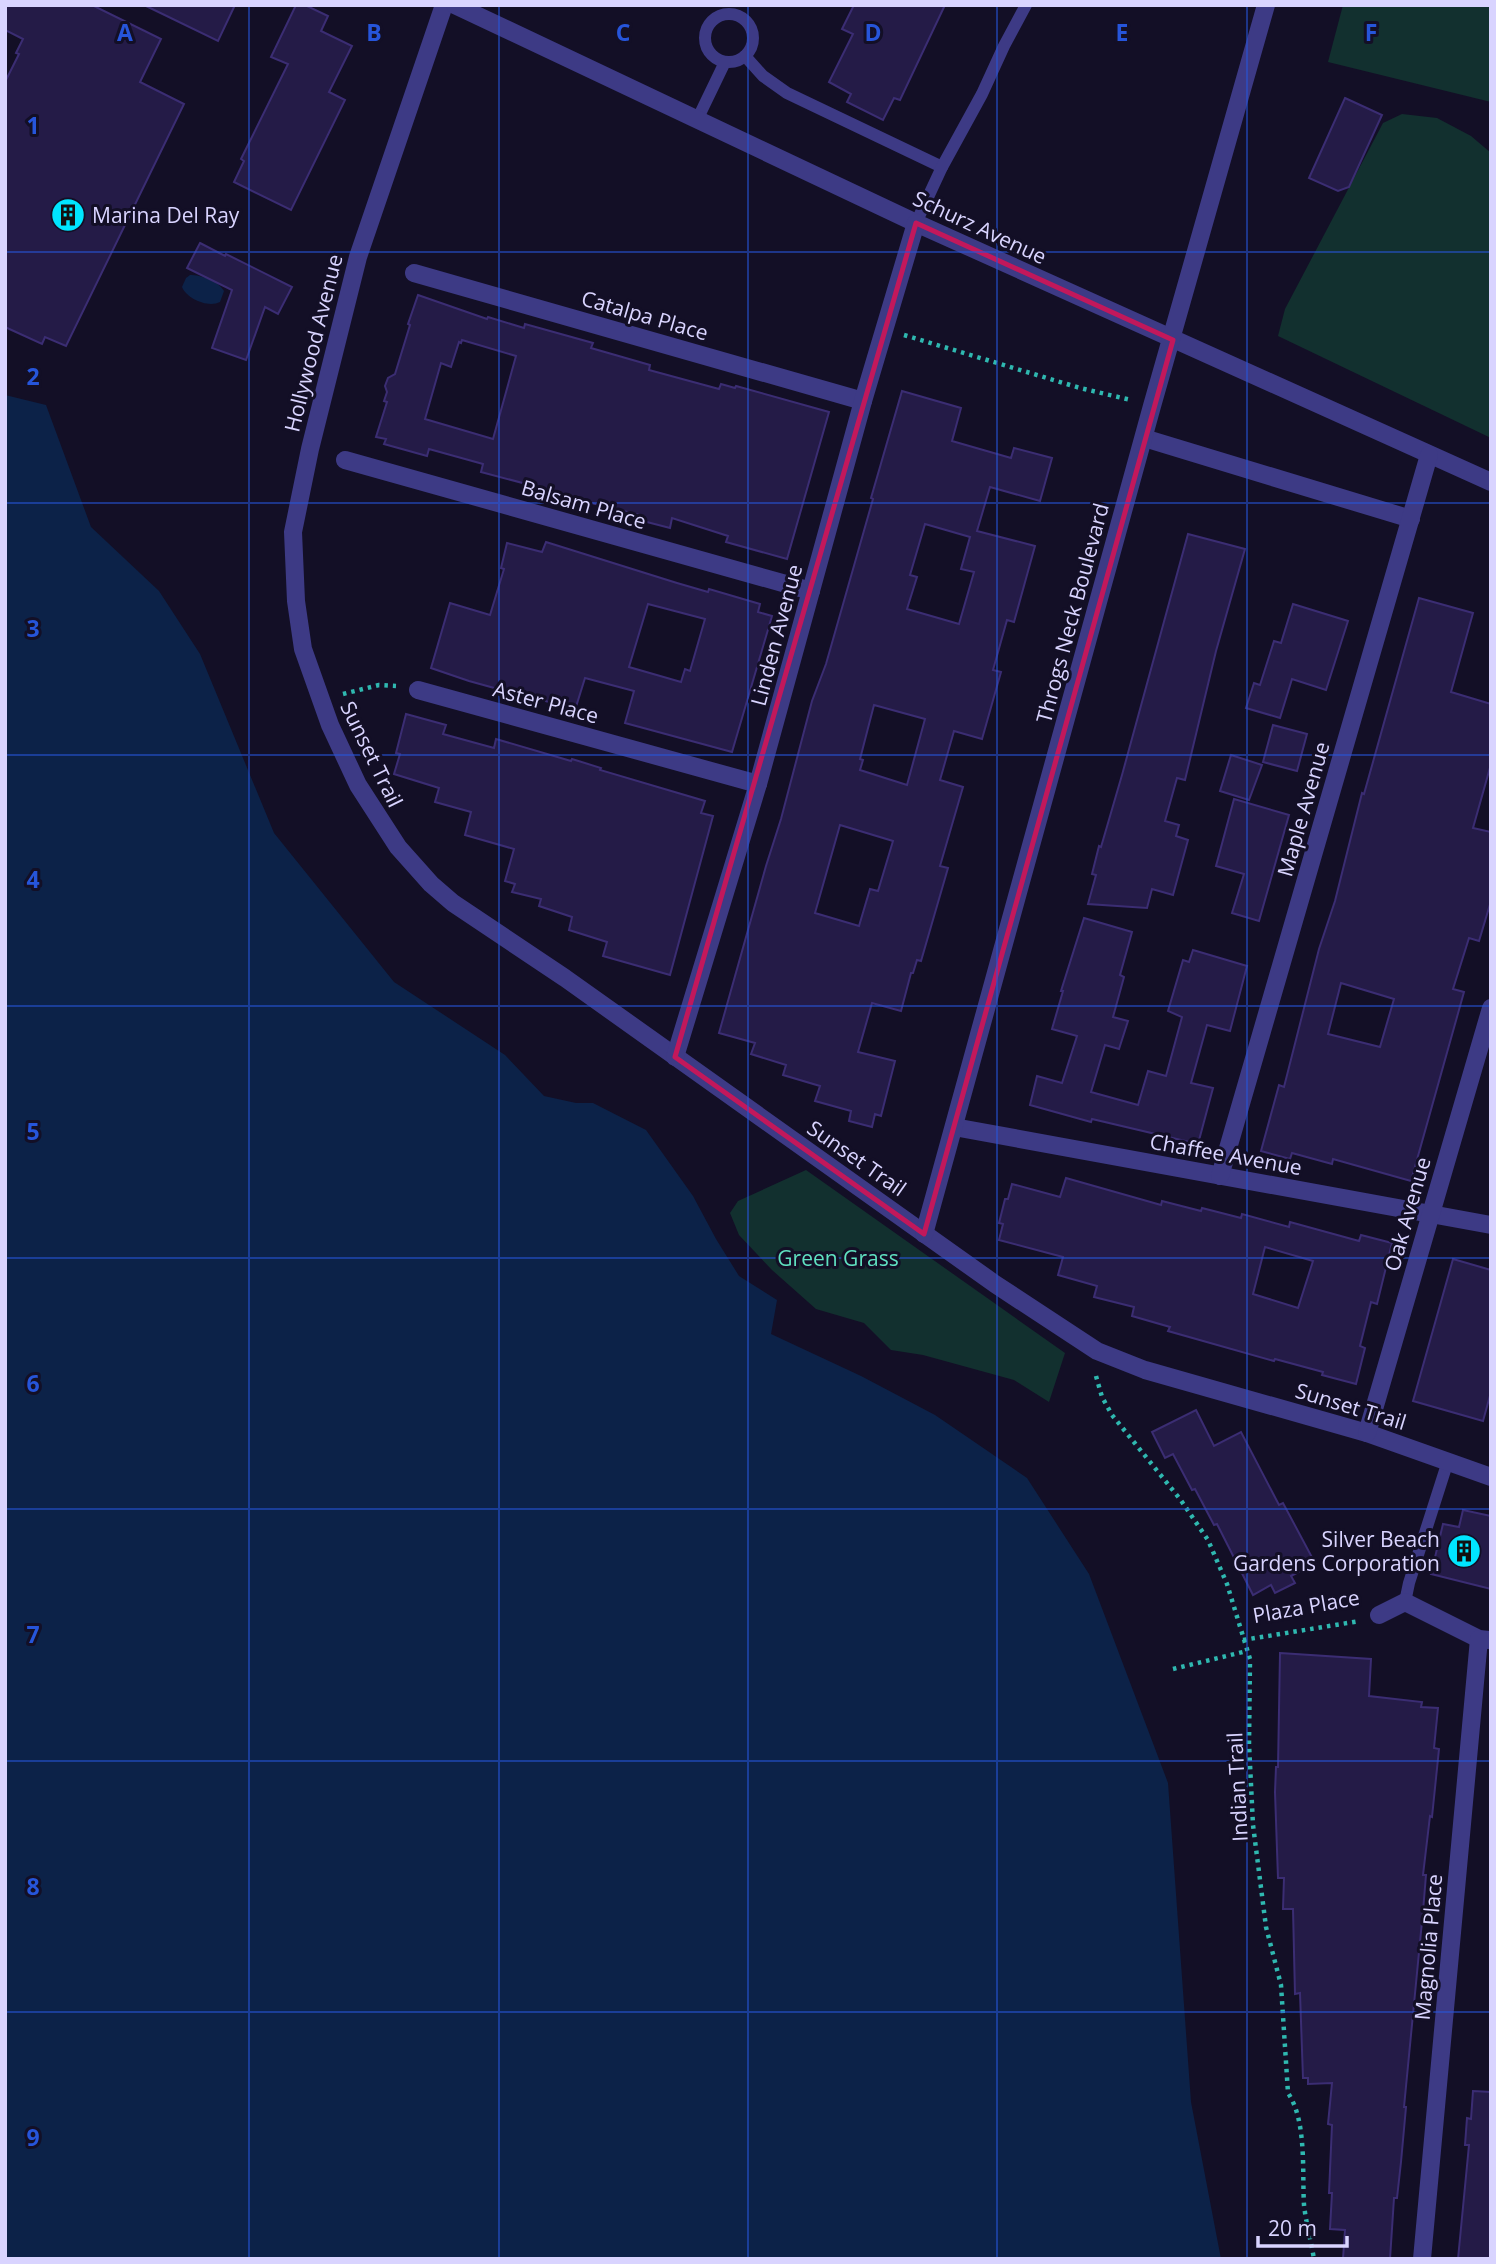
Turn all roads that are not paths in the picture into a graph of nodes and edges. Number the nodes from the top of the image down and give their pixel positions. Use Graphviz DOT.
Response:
graph roads {
  1 [pos="444,5"];
  2 [pos="455,5"];
  3 [pos="1026,5"];
  4 [pos="1266,5"];
  5 [pos="745,56"];
  6 [pos="724,62"];
  7 [pos="698,118"];
  8 [pos="942,167"];
  9 [pos="916,223"];
  10 [pos="414,273"];
  11 [pos="1173,340"];
  12 [pos="863,401"];
  13 [pos="1144,438"];
  14 [pos="1429,455"];
  15 [pos="345,460"];
  16 [pos="1491,482"];
  17 [pos="1411,519"];
  18 [pos="811,591"];
  19 [pos="418,690"];
  20 [pos="321,701"];
  21 [pos="758,784"];
  22 [pos="1490,1013"];
  23 [pos="675,1057"];
  24 [pos="954,1127"];
  25 [pos="1220,1176"];
  26 [pos="1431,1214"];
  27 [pos="1491,1225"];
  28 [pos="924,1234"];
  29 [pos="1367,1433"];
  30 [pos="1448,1461"];
  31 [pos="1491,1477"];
  32 [pos="1405,1602"];
  33 [pos="1378,1615"];
  34 [pos="1485,1640"];
  35 [pos="1422,2259"];
  1 -- 20 [label="street, Hollywood Avenue"];
  2 -- 7 [label="street, Schurz Avenue"];
  3 -- 8 [label="lane"];
  4 -- 11 [label="street, Throgs Neck Boulevard"];
  5 -- 6 [label="lane"];
  5 -- 6 [label="lane"];
  5 -- 8 [label="lane"];
  6 -- 7 [label="lane"];
  7 -- 9 [label="street, Schurz Avenue"];
  8 -- 9 [label="lane"];
  9 -- 11 [label="street, Schurz Avenue"];
  9 -- 12 [label="street, Linden Avenue"];
  10 -- 12 [label="street, Catalpa Place"];
  11 -- 13 [label="street, Throgs Neck Boulevard"];
  11 -- 14 [label="street, Schurz Avenue"];
  12 -- 18 [label="street, Linden Avenue"];
  13 -- 17 [label="street"];
  13 -- 24 [label="street, Throgs Neck Boulevard"];
  14 -- 16 [label="street, Schurz Avenue"];
  14 -- 17 [label="street, Maple Avenue"];
  15 -- 18 [label="street, Balsam Place"];
  17 -- 25 [label="street, Maple Avenue"];
  18 -- 21 [label="street, Linden Avenue"];
  19 -- 21 [label="street, Aster Place"];
  20 -- 23 [label="street, Sunset Trail"];
  21 -- 23 [label="street, Linden Avenue"];
  22 -- 26 [label="street, Oak Avenue"];
  23 -- 28 [label="street, Sunset Trail"];
  24 -- 25 [label="street, Chaffee Avenue"];
  24 -- 28 [label="street, Throgs Neck Boulevard"];
  25 -- 26 [label="street, Chaffee Avenue"];
  26 -- 27 [label="street, Chaffee Avenue"];
  26 -- 29 [label="street, Oak Avenue"];
  28 -- 29 [label="street, Sunset Trail"];
  29 -- 30 [label="street, Sunset Trail"];
  30 -- 31 [label="street, Sunset Trail"];
  30 -- 32 [label="lane"];
  32 -- 33 [label="street, Plaza Place"];
  32 -- 34 [label="street"];
  34 -- 35 [label="street, Magnolia Place"];
}
